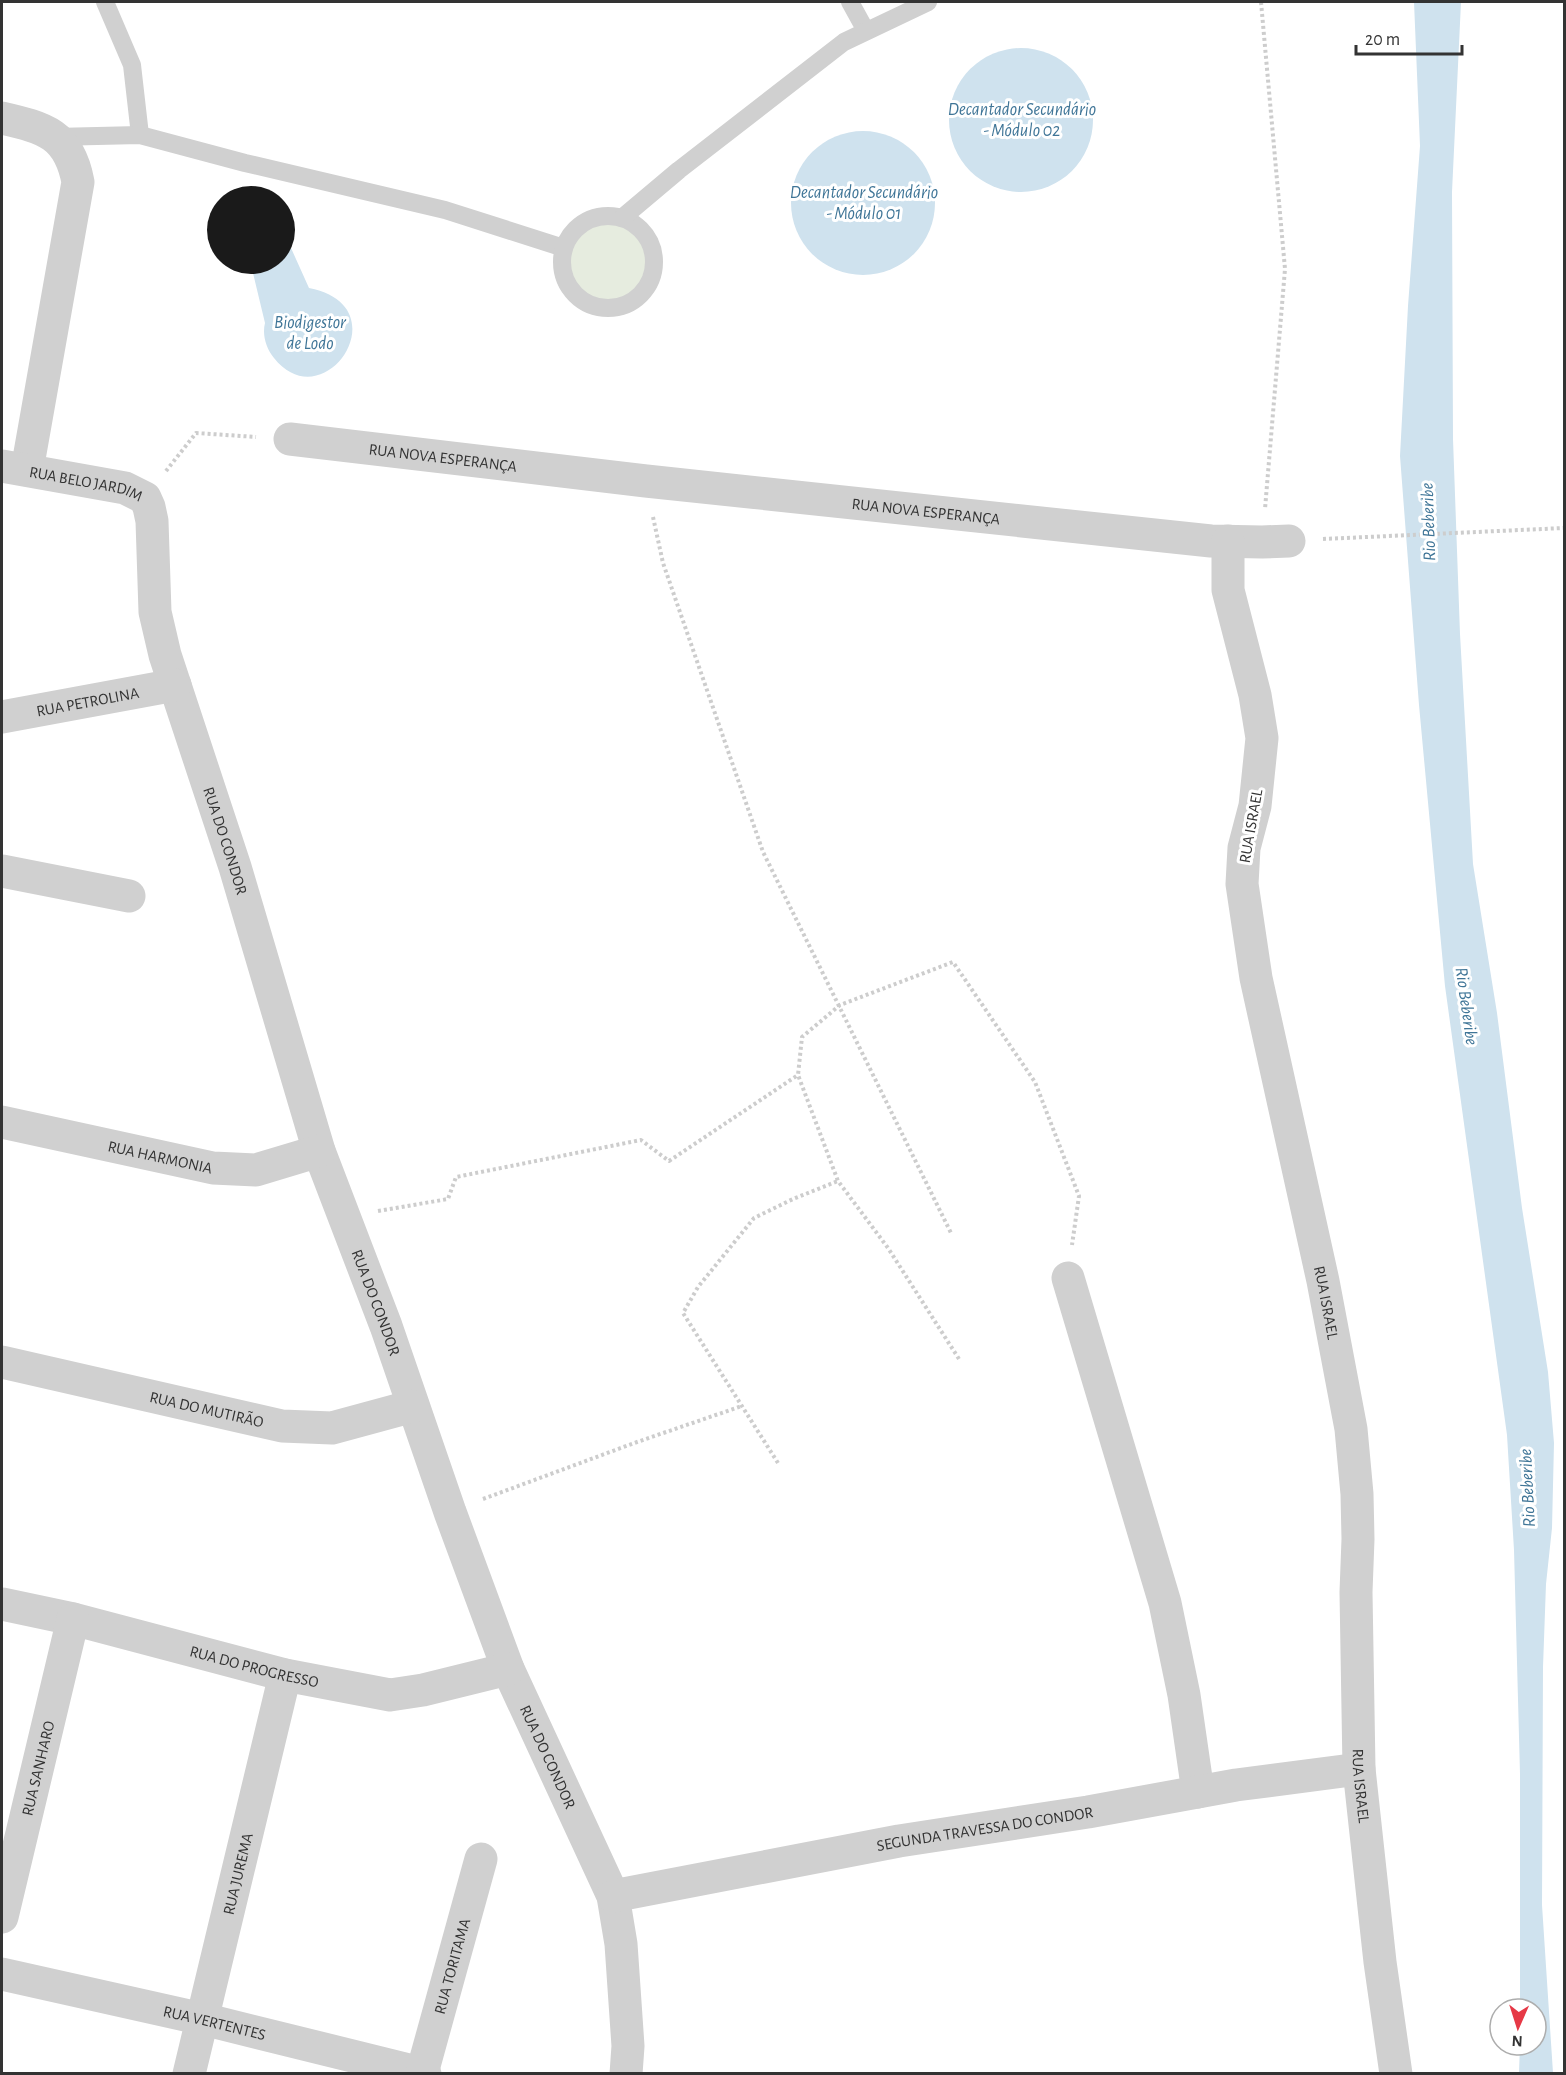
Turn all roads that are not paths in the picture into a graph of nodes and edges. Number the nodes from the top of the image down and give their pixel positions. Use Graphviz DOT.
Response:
graph roads {
  1 [pos="105,2"];
  2 [pos="850,2"];
  3 [pos="928,2"];
  4 [pos="866,31"];
  5 [pos="2,118"];
  6 [pos="140,135"];
  7 [pos="54,137"];
  8 [pos="622,218"];
  9 [pos="564,249"];
  10 [pos="290,439"];
  11 [pos="14,468"];
  12 [pos="149,510"];
  13 [pos="1228,541"];
  14 [pos="1276,542"];
  15 [pos="174,685"];
  16 [pos="2,717"];
  17 [pos="2,871"];
  18 [pos="129,896"];
  19 [pos="2,1122"];
  20 [pos="319,1151"];
  21 [pos="1068,1278"];
  22 [pos="2,1362"];
  23 [pos="413,1406"];
  24 [pos="2,1604"];
  25 [pos="72,1618"];
  26 [pos="508,1669"];
  27 [pos="285,1675"];
  28 [pos="1359,1769"];
  29 [pos="1198,1792"];
  30 [pos="481,1859"];
  31 [pos="613,1896"];
  32 [pos="2,1917"];
  33 [pos="2,1974"];
  34 [pos="203,2019"];
  35 [pos="189,2073"];
  36 [pos="423,2073"];
  37 [pos="626,2073"];
  38 [pos="1396,2073"];
  1 -- 6 [label="lane"];
  2 -- 4 [label="lane"];
  3 -- 4 [label="lane"];
  4 -- 8 [label="lane"];
  5 -- 7 [label="street"];
  6 -- 7 [label="lane"];
  6 -- 9 [label="lane"];
  7 -- 11 [label="street"];
  8 -- 9 [label="lane"];
  8 -- 9 [label="lane"];
  10 -- 13 [label="street, RUA NOVA ESPERANÇA"];
  11 -- 12 [label="street, RUA BELO JARDIM"];
  12 -- 15 [label="street, RUA DO CONDOR"];
  13 -- 14 [label="street, RUA NOVA ESPERANÇA"];
  13 -- 28 [label="street, RUA ISRAEL"];
  15 -- 16 [label="street, RUA PETROLINA"];
  15 -- 20 [label="street, RUA DO CONDOR"];
  17 -- 18 [label="street"];
  19 -- 20 [label="street, RUA HARMONIA"];
  20 -- 23 [label="street, RUA DO CONDOR"];
  21 -- 29 [label="street"];
  22 -- 23 [label="street, RUA DO MUTIRÃO"];
  23 -- 26 [label="street, RUA DO CONDOR"];
  24 -- 25 [label="street, RUA DO PROGRESSO"];
  25 -- 27 [label="street, RUA DO PROGRESSO"];
  25 -- 32 [label="street, RUA SANHARO"];
  26 -- 27 [label="street, RUA DO PROGRESSO"];
  26 -- 31 [label="street, RUA DO CONDOR"];
  27 -- 34 [label="street, RUA JUREMA"];
  28 -- 29 [label="street, SEGUNDA TRAVESSA DO CONDOR"];
  28 -- 38 [label="street, RUA ISRAEL"];
  29 -- 31 [label="street, SEGUNDA TRAVESSA DO CONDOR"];
  30 -- 36 [label="street, RUA TORITAMA"];
  31 -- 37 [label="street, RUA DO CONDOR"];
  33 -- 34 [label="street, RUA VERTENTES"];
  34 -- 35 [label="street, RUA JUREMA"];
  34 -- 36 [label="street, RUA VERTENTES"];
}
